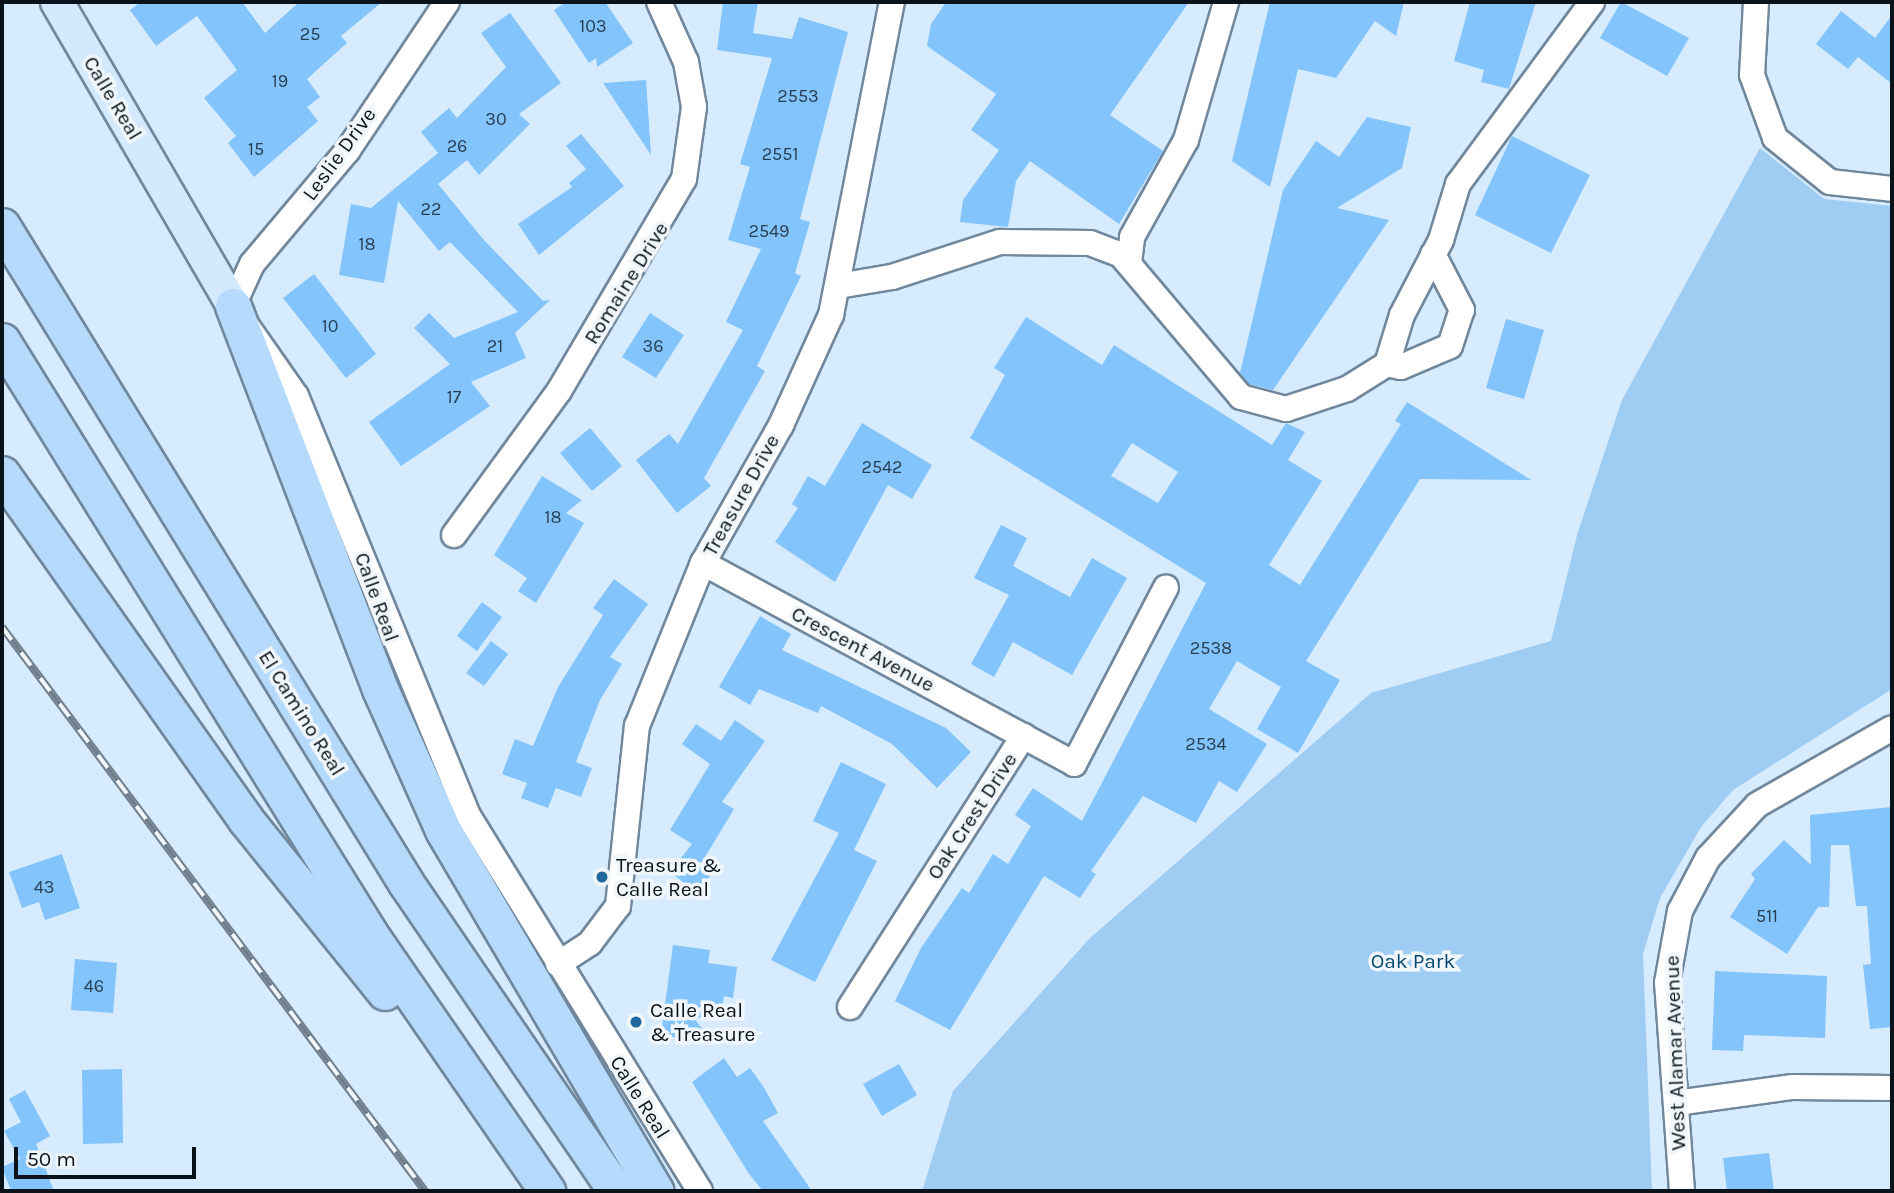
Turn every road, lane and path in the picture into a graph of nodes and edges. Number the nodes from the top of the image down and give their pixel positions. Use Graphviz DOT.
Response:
graph roads {
  1 [pos="447,2"];
  2 [pos="892,2"];
  3 [pos="1226,2"];
  4 [pos="1591,2"];
  5 [pos="1756,2"];
  6 [pos="63,4"];
  7 [pos="667,6"];
  8 [pos="1892,189"];
  9 [pos="2,226"];
  10 [pos="1433,254"];
  11 [pos="1129,263"];
  12 [pos="838,286"];
  13 [pos="233,306"];
  14 [pos="2,341"];
  15 [pos="1387,364"];
  16 [pos="2,474"];
  17 [pos="454,536"];
  18 [pos="703,563"];
  19 [pos="1166,587"];
  20 [pos="1892,728"];
  21 [pos="1023,736"];
  22 [pos="558,964"];
  23 [pos="850,1007"];
  24 [pos="1892,1088"];
  25 [pos="1676,1103"];
  26 [pos="540,1191"];
  27 [pos="547,1191"];
  28 [pos="616,1191"];
  29 [pos="656,1191"];
  30 [pos="700,1191"];
  31 [pos="1682,1191"];
  1 -- 13 [label="street, Leslie Drive"];
  2 -- 12 [label="street, Treasure Drive"];
  3 -- 11 [label="street"];
  4 -- 10 [label="street"];
  5 -- 8 [label="street"];
  6 -- 13 [label="main road, Calle Real"];
  7 -- 17 [label="street, Romaine Drive"];
  9 -- 28 [label="highway, El Camino Real"];
  10 -- 15 [label="street"];
  10 -- 15 [label="street"];
  11 -- 12 [label="street"];
  11 -- 15 [label="street"];
  12 -- 18 [label="street, Treasure Drive"];
  13 -- 22 [label="street, Calle Real"];
  13 -- 29 [label="highway"];
  14 -- 27 [label="highway"];
  16 -- 26 [label="highway"];
  18 -- 21 [label="street, Crescent Avenue"];
  18 -- 22 [label="street, Treasure Drive"];
  19 -- 21 [label="street, Oak Crest Drive"];
  20 -- 25 [label="street, West Alamar Avenue"];
  21 -- 23 [label="street, Oak Crest Drive"];
  22 -- 30 [label="street, Calle Real"];
  24 -- 25 [label="street"];
  25 -- 31 [label="street, West Alamar Avenue"];
}
